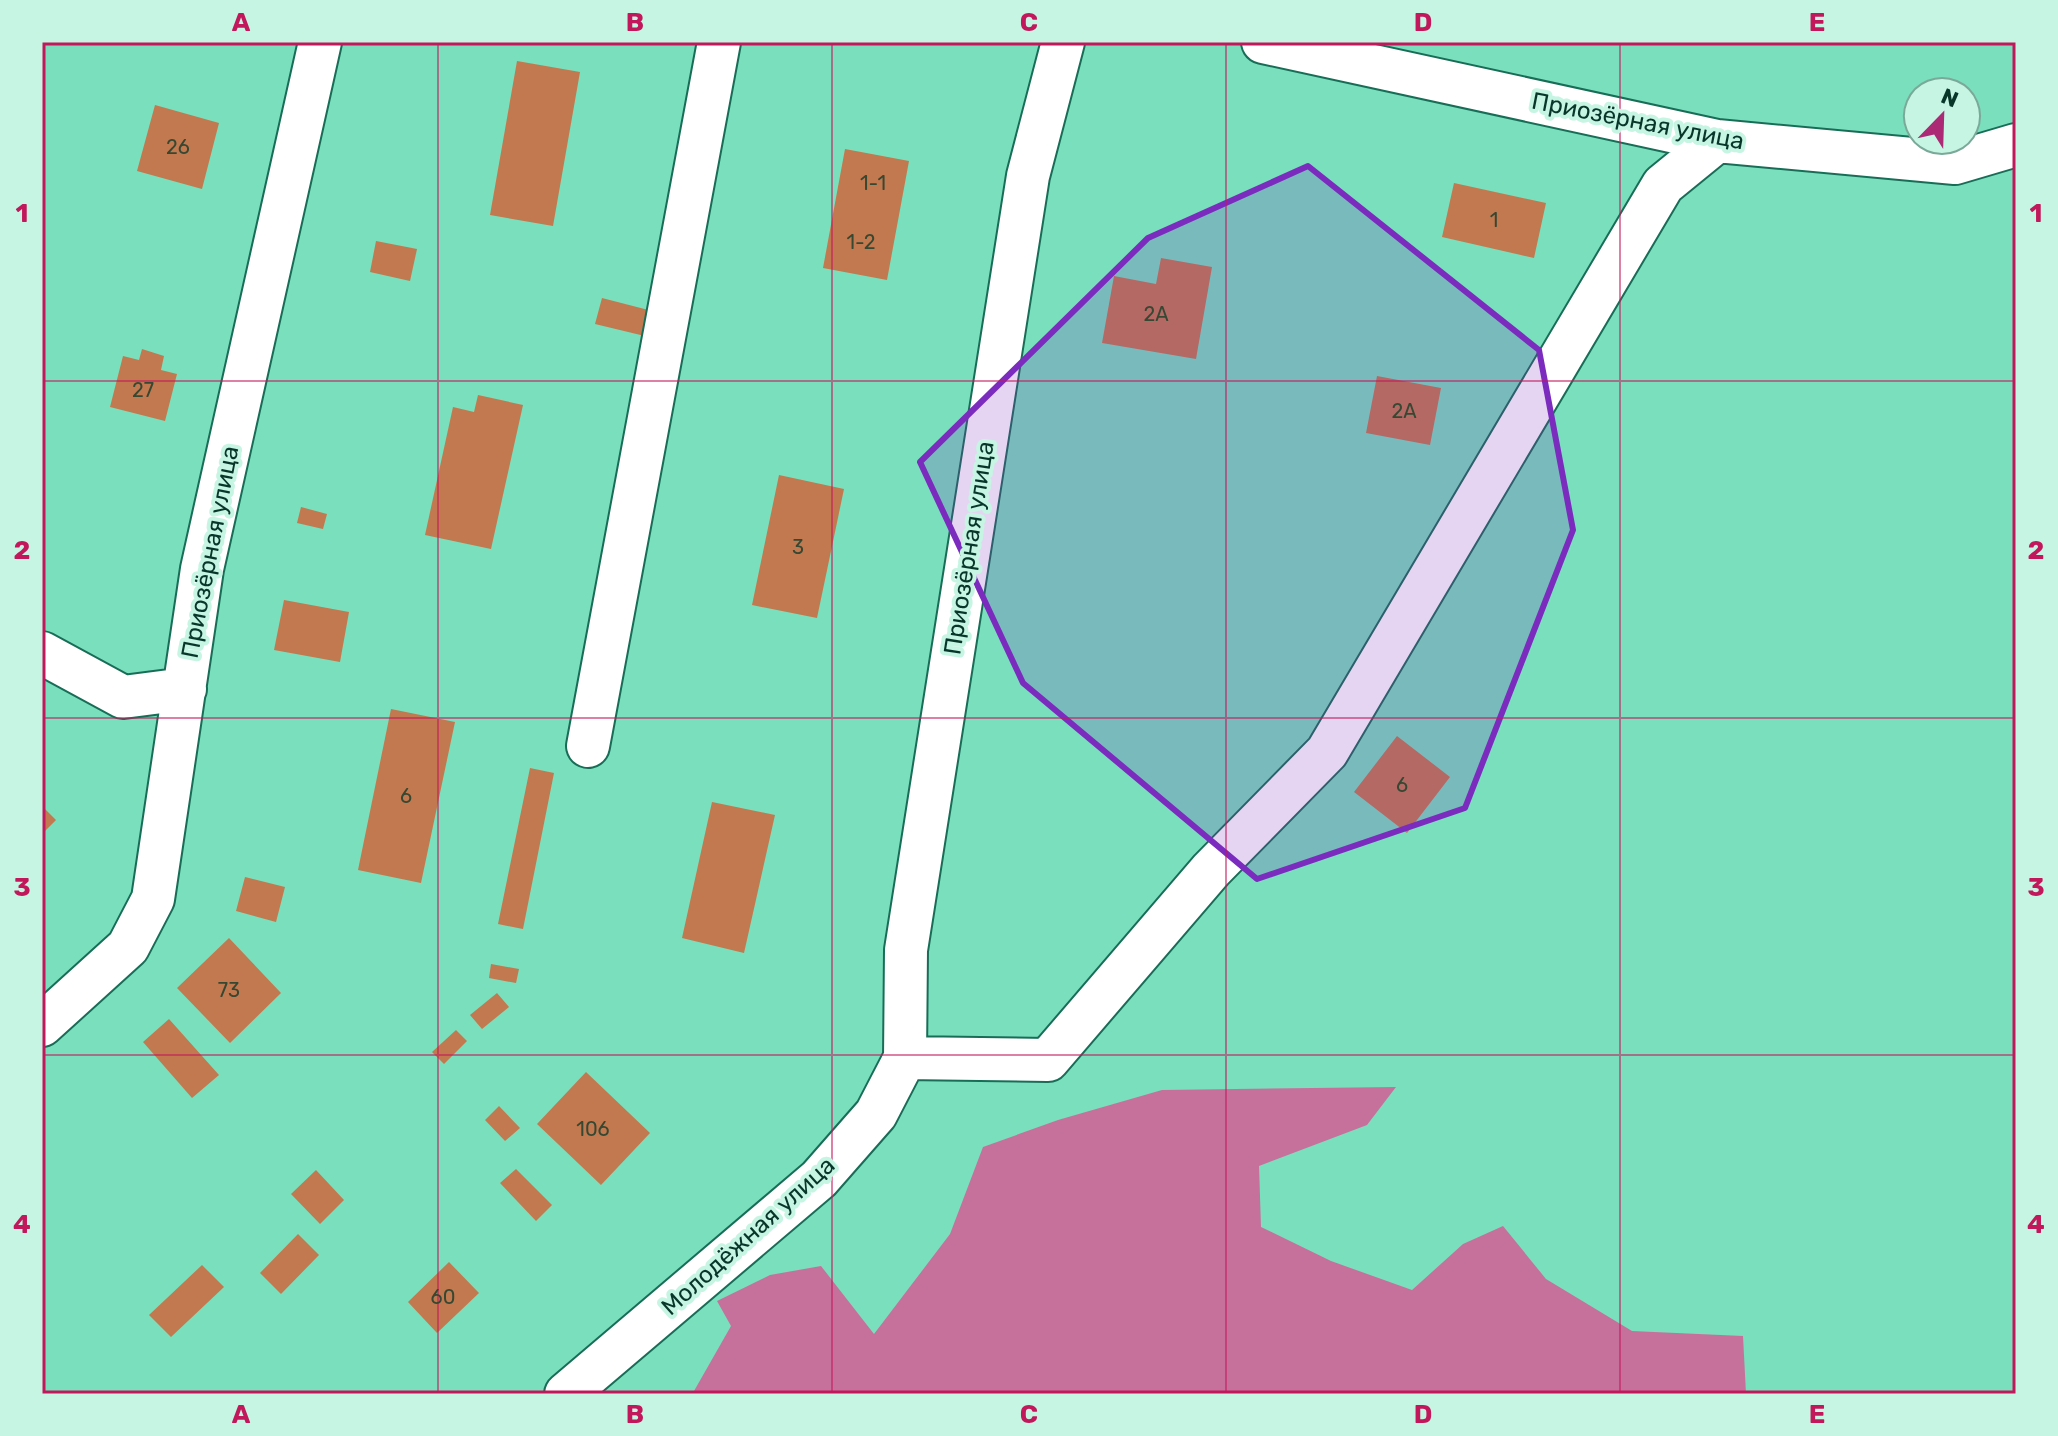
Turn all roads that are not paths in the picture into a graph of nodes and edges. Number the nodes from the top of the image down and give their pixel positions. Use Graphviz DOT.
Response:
graph roads {
  1 [pos="320,42"];
  2 [pos="719,42"];
  3 [pos="1063,42"];
  4 [pos="1263,42"];
  5 [pos="1717,141"];
  6 [pos="2016,145"];
  7 [pos="42,653"];
  8 [pos="185,689"];
  9 [pos="588,746"];
  10 [pos="42,1025"];
  11 [pos="905,1058"];
  12 [pos="566,1394"];
  1 -- 8 [label="street, Приозёрная улица"];
  2 -- 9 [label="street"];
  3 -- 11 [label="street, Приозёрная улица"];
  4 -- 5 [label="street, Приозёрная улица"];
  5 -- 6 [label="street, Приозёрная улица"];
  5 -- 11 [label="street"];
  7 -- 8 [label="street"];
  8 -- 10 [label="street, Приозёрная улица"];
  11 -- 12 [label="street, Молодёжная улица"];
}
